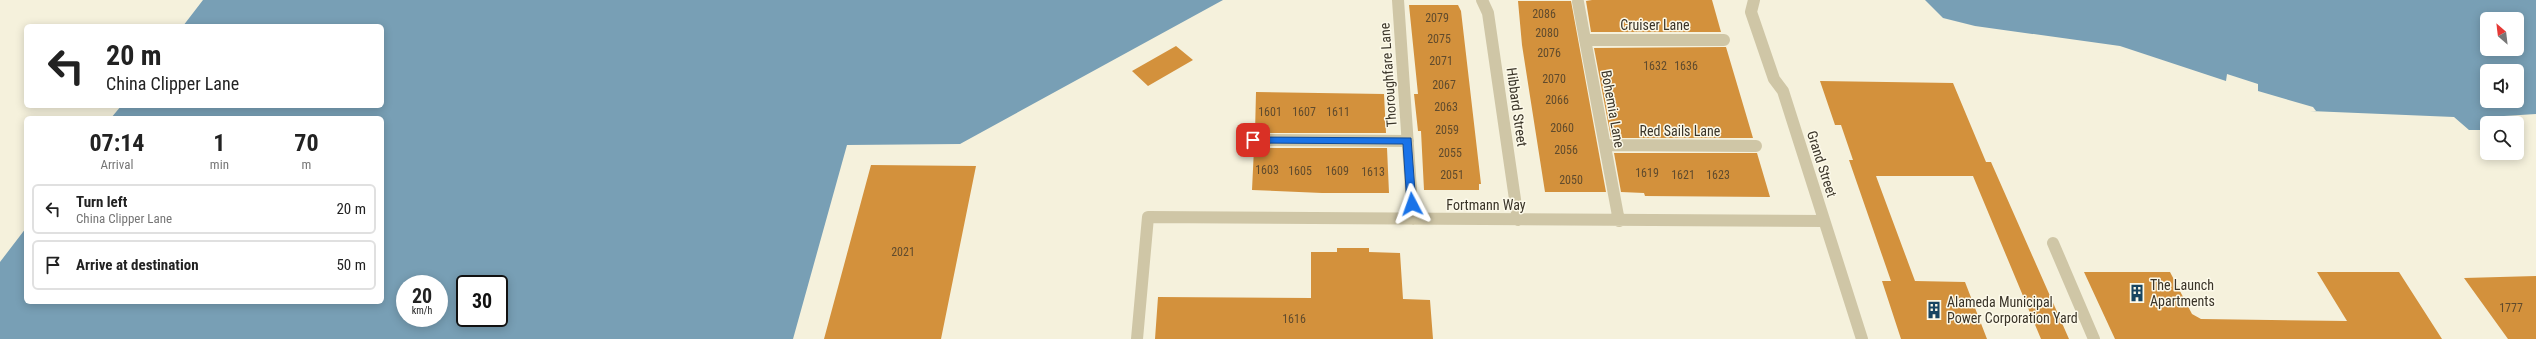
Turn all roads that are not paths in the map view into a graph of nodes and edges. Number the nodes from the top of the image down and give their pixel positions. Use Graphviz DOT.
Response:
graph roads {
  1 [pos="1398,0"];
  2 [pos="1482,0"];
  3 [pos="1754,0"];
  4 [pos="1578,2"];
  5 [pos="1585,40"];
  6 [pos="1724,40"];
  7 [pos="1253,140"];
  8 [pos="1408,141"];
  9 [pos="1604,145"];
  10 [pos="1756,146"];
  11 [pos="1413,219"];
  12 [pos="1518,220"];
  13 [pos="1619,221"];
  14 [pos="1824,221"];
  15 [pos="2052,243"];
  16 [pos="1137,339"];
  17 [pos="1862,339"];
  18 [pos="2094,339"];
  1 -- 8 [label="street, Thoroughfare Lane"];
  2 -- 12 [label="street, Hibbard Street"];
  3 -- 14 [label="street, Grand Street"];
  4 -- 5 [label="street, Bohemia Lane"];
  5 -- 6 [label="street, Cruiser Lane"];
  5 -- 9 [label="street, Bohemia Lane"];
  7 -- 8 [label="street"];
  8 -- 11 [label="street, Thoroughfare Lane"];
  9 -- 10 [label="street, Red Sails Lane"];
  9 -- 13 [label="street, Bohemia Lane"];
  11 -- 12 [label="street, Fortmann Way"];
  11 -- 16 [label="street, Fortmann Way"];
  12 -- 13 [label="street, Fortmann Way"];
  13 -- 14 [label="street, Fortmann Way"];
  14 -- 17 [label="street, Grand Street"];
  15 -- 18 [label="street"];
}
